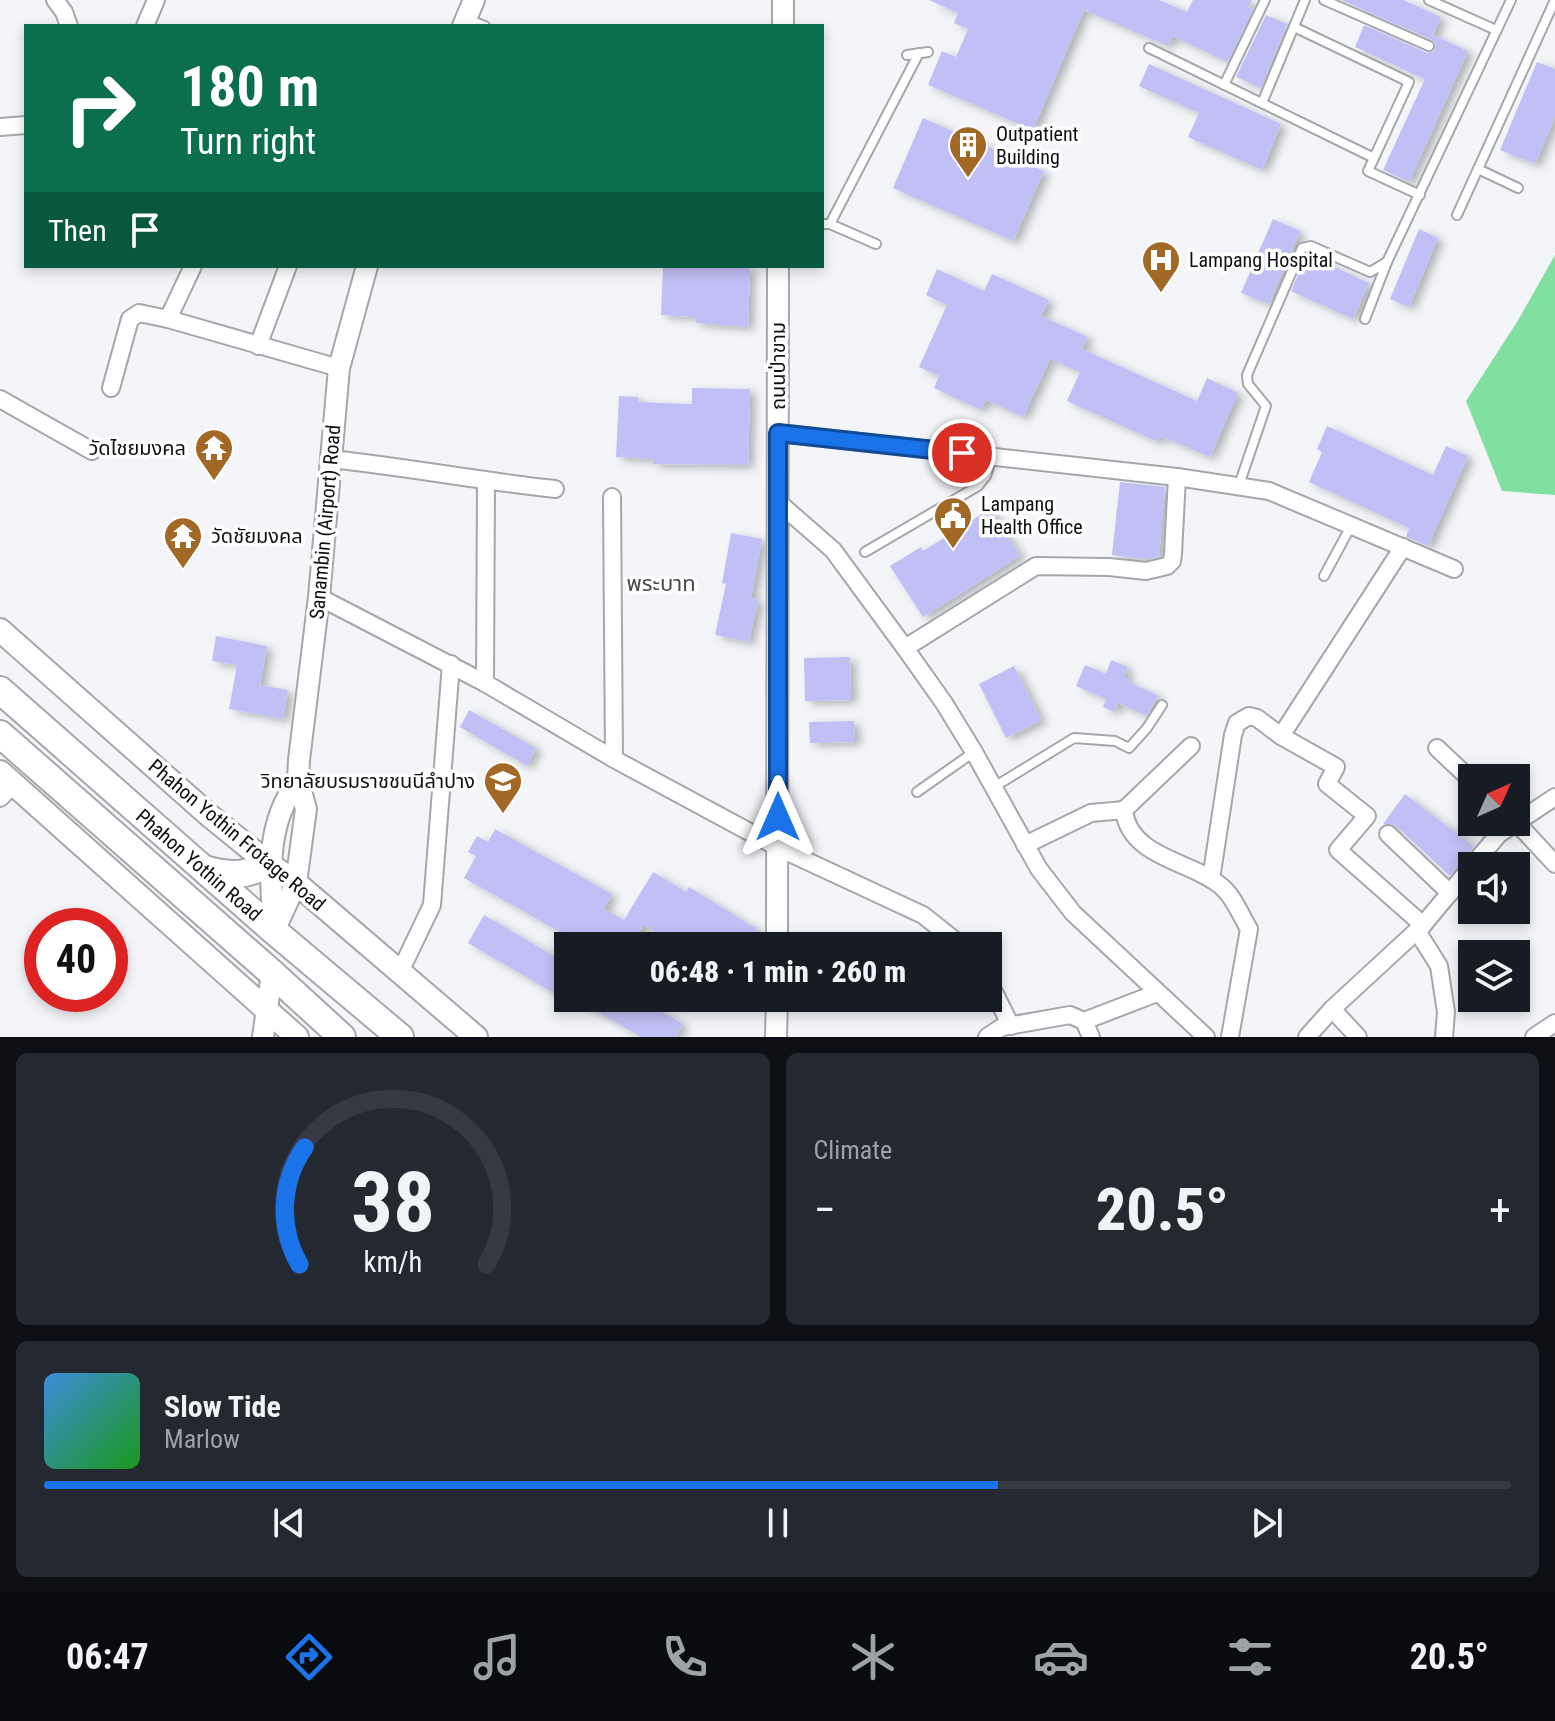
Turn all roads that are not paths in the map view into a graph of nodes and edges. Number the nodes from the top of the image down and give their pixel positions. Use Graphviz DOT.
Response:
graph roads {
  1 [pos="55,0"];
  2 [pos="156,0"];
  3 [pos="783,0"];
  4 [pos="1265,0"];
  5 [pos="1305,0"];
  6 [pos="1324,0"];
  7 [pos="1429,0"];
  8 [pos="1511,0"];
  9 [pos="1555,0"];
  10 [pos="68,24"];
  11 [pos="146,24"];
  12 [pos="783,24"];
  13 [pos="1294,27"];
  14 [pos="1496,30"];
  15 [pos="1429,46"];
  16 [pos="1149,48"];
  17 [pos="907,55"];
  18 [pos="1224,85"];
  19 [pos="1262,103"];
  20 [pos="24,125"];
  21 [pos="0,127"];
  22 [pos="1374,158"];
  23 [pos="1478,169"];
  24 [pos="1518,188"];
  25 [pos="1420,195"];
  26 [pos="1457,215"];
  27 [pos="826,224"];
  28 [pos="876,244"];
  29 [pos="1387,262"];
  30 [pos="192,268"];
  31 [pos="287,268"];
  32 [pos="366,268"];
  33 [pos="778,268"];
  34 [pos="168,319"];
  35 [pos="1365,319"];
  36 [pos="258,346"];
  37 [pos="339,368"];
  38 [pos="111,388"];
  39 [pos="0,399"];
  40 [pos="778,433"];
  41 [pos="92,451"];
  42 [pos="993,456"];
  43 [pos="331,459"];
  44 [pos="1177,477"];
  45 [pos="486,482"];
  46 [pos="1239,485"];
  47 [pos="555,489"];
  48 [pos="612,497"];
  49 [pos="778,502"];
  50 [pos="1351,526"];
  51 [pos="1403,547"];
  52 [pos="865,552"];
  53 [pos="1454,569"];
  54 [pos="1324,576"];
  55 [pos="319,597"];
  56 [pos="0,630"];
  57 [pos="905,648"];
  58 [pos="451,664"];
  59 [pos="485,683"];
  60 [pos="0,690"];
  61 [pos="1162,705"];
  62 [pos="0,734"];
  63 [pos="1281,736"];
  64 [pos="1191,746"];
  65 [pos="1437,748"];
  66 [pos="974,752"];
  67 [pos="614,759"];
  68 [pos="1458,768"];
  69 [pos="298,781"];
  70 [pos="5,785"];
  71 [pos="994,787"];
  72 [pos="917,792"];
  73 [pos="1555,797"];
  74 [pos="1124,810"];
  75 [pos="1530,813"];
  76 [pos="1388,834"];
  77 [pos="1497,836"];
  78 [pos="1529,836"];
  79 [pos="1025,845"];
  80 [pos="779,848"];
  81 [pos="1484,852"];
  82 [pos="269,864"];
  83 [pos="1555,864"];
  84 [pos="204,869"];
  85 [pos="1211,879"];
  86 [pos="296,883"];
  87 [pos="1458,883"];
  88 [pos="1450,893"];
  89 [pos="1420,928"];
  90 [pos="274,931"];
  91 [pos="777,932"];
  92 [pos="944,932"];
  93 [pos="272,973"];
  94 [pos="399,974"];
  95 [pos="1157,993"];
  96 [pos="1002,1008"];
  97 [pos="268,1009"];
  98 [pos="1332,1009"];
  99 [pos="777,1012"];
  100 [pos="1555,1023"];
  101 [pos="1011,1026"];
  102 [pos="1087,1029"];
  103 [pos="263,1037"];
  104 [pos="297,1037"];
  105 [pos="342,1037"];
  106 [pos="400,1037"];
  107 [pos="476,1037"];
  108 [pos="776,1037"];
  109 [pos="987,1037"];
  110 [pos="1206,1037"];
  111 [pos="1230,1037"];
  112 [pos="1307,1037"];
  113 [pos="1358,1037"];
  114 [pos="1444,1037"];
  115 [pos="1534,1037"];
  1 -- 10 [label="street"];
  2 -- 11 [label="street"];
  3 -- 12 [label="street"];
  4 -- 18 [label="lane"];
  5 -- 13 [label="lane"];
  6 -- 15 [label="lane"];
  7 -- 14 [label="lane"];
  8 -- 14 [label="lane"];
  9 -- 23 [label="lane"];
  13 -- 19 [label="lane"];
  13 -- 22 [label="lane"];
  14 -- 25 [label="lane"];
  16 -- 18 [label="lane"];
  17 -- 27 [label="lane"];
  18 -- 19 [label="lane"];
  19 -- 22 [label="lane"];
  20 -- 21 [label="street"];
  22 -- 25 [label="lane"];
  23 -- 24 [label="lane"];
  23 -- 26 [label="lane"];
  25 -- 29 [label="lane"];
  27 -- 28 [label="lane"];
  29 -- 35 [label="lane"];
  29 -- 46 [label="lane"];
  30 -- 34 [label="street"];
  31 -- 36 [label="street"];
  32 -- 37 [label="street, Sanambin (Airport) Road"];
  33 -- 40 [label="street, ถนนป่าขาม"];
  34 -- 36 [label="street"];
  34 -- 38 [label="street"];
  36 -- 37 [label="street"];
  37 -- 43 [label="street, Sanambin (Airport) Road"];
  39 -- 41 [label="street"];
  40 -- 42 [label="street"];
  40 -- 49 [label="street, ถนนป่าขาม"];
  42 -- 44 [label="street"];
  42 -- 52 [label="lane"];
  43 -- 45 [label="street"];
  43 -- 55 [label="street, Sanambin (Airport) Road"];
  44 -- 46 [label="street"];
  44 -- 57 [label="street"];
  45 -- 47 [label="street"];
  45 -- 59 [label="street"];
  46 -- 50 [label="street"];
  48 -- 67 [label="street"];
  49 -- 57 [label="street"];
  49 -- 80 [label="street, ถนนป่าขาม"];
  50 -- 51 [label="street"];
  50 -- 54 [label="lane"];
  51 -- 53 [label="street"];
  51 -- 63 [label="street"];
  55 -- 58 [label="street"];
  55 -- 69 [label="street, Sanambin (Airport) Road"];
  56 -- 82 [label="main road, Phahon Yothin Frotage Road"];
  57 -- 66 [label="street"];
  58 -- 59 [label="street"];
  58 -- 94 [label="street"];
  59 -- 67 [label="street"];
  60 -- 84 [label="highway, Phahon Yothin Road"];
  61 -- 71 [label="lane"];
  62 -- 93 [label="highway, Phahon Yothin Road"];
  63 -- 85 [label="street"];
  63 -- 89 [label="street"];
  64 -- 74 [label="street"];
  65 -- 68 [label="street"];
  66 -- 71 [label="street"];
  66 -- 72 [label="lane"];
  67 -- 80 [label="street"];
  69 -- 82 [label="street, Sanambin (Airport) Road"];
  69 -- 86 [label="street, Sanambin (Airport) Road"];
  70 -- 97 [label="main road"];
  71 -- 79 [label="street"];
  73 -- 75 [label="street"];
  74 -- 79 [label="street"];
  74 -- 85 [label="street"];
  76 -- 88 [label="street"];
  77 -- 81 [label="street"];
  78 -- 83 [label="street"];
  79 -- 95 [label="street"];
  80 -- 91 [label="street, ถนนป่าขาม"];
  80 -- 92 [label="street"];
  82 -- 84 [label="highway"];
  82 -- 86 [label="main road, Phahon Yothin Frotage Road"];
  82 -- 90 [label="street, Sanambin (Airport) Road"];
  84 -- 90 [label="highway, Phahon Yothin Road"];
  85 -- 111 [label="street"];
  86 -- 90 [label="street, Sanambin (Airport) Road"];
  86 -- 94 [label="main road, Phahon Yothin Frotage Road"];
  87 -- 88 [label="street"];
  88 -- 89 [label="street"];
  89 -- 98 [label="street"];
  89 -- 114 [label="street"];
  90 -- 93 [label="highway"];
  90 -- 106 [label="highway, Phahon Yothin Road"];
  93 -- 97 [label="street"];
  93 -- 105 [label="highway, Phahon Yothin Road"];
  94 -- 107 [label="main road, Phahon Yothin Frotage Road"];
  95 -- 102 [label="street"];
  95 -- 110 [label="street"];
  96 -- 101 [label="street"];
  97 -- 103 [label="street"];
  97 -- 104 [label="main road"];
  98 -- 112 [label="street"];
  98 -- 113 [label="street"];
  99 -- 108 [label="street"];
  100 -- 115 [label="street"];
  101 -- 102 [label="street"];
  101 -- 109 [label="street"];
}
